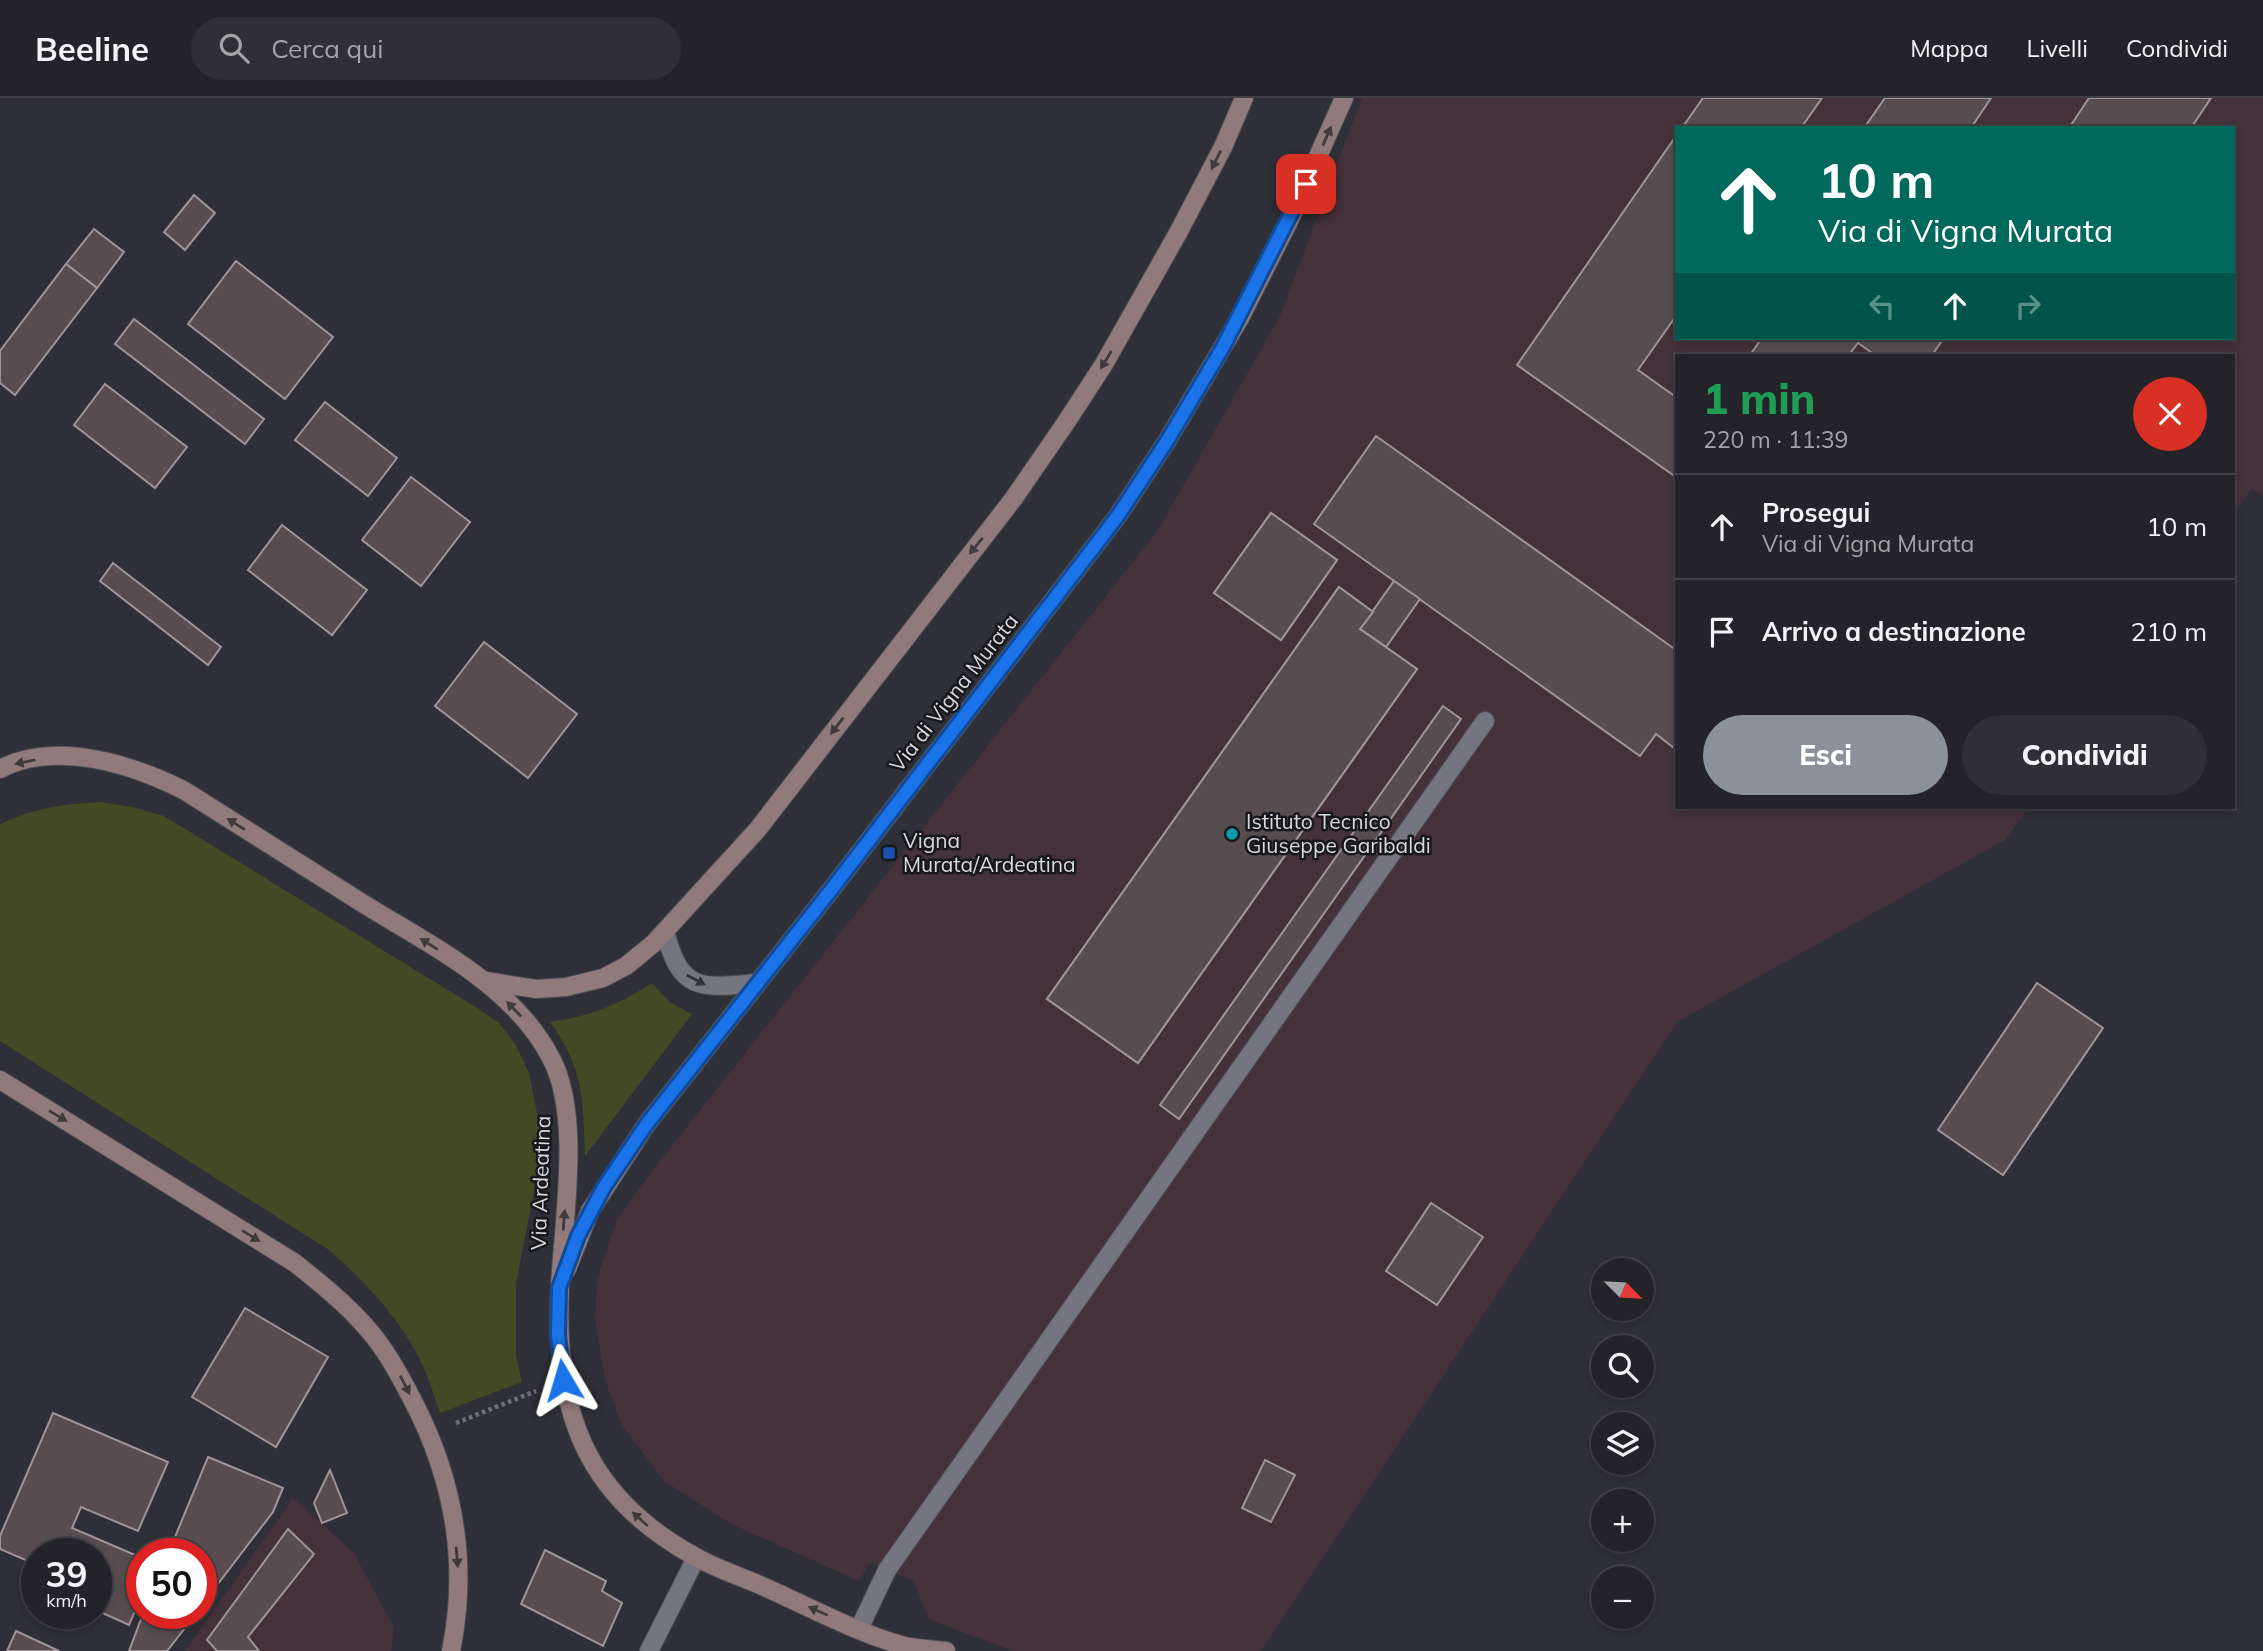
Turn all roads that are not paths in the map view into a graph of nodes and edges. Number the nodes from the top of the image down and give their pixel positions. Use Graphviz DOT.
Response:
graph roads {
  1 [pos="1244,98"];
  2 [pos="1344,98"];
  3 [pos="1485,721"];
  4 [pos="0,769"];
  5 [pos="665,931"];
  6 [pos="486,981"];
  7 [pos="756,983"];
  8 [pos="0,1080"];
  9 [pos="559,1288"];
  10 [pos="696,1558"];
  11 [pos="859,1629"];
  12 [pos="906,1649"];
  13 [pos="451,1651"];
  14 [pos="649,1651"];
  15 [pos="946,1651"];
  1 -- 5 [label="main road, one-way"];
  7 -- 2 [label="main road, Via di Vigna Murata, one-way"];
  3 -- 11 [label="street"];
  6 -- 4 [label="main road, Via Ardeatina, one-way"];
  5 -- 6 [label="main road"];
  5 -- 7 [label="street, one-way"];
  9 -- 6 [label="main road, Via Ardeatina, one-way"];
  7 -- 9 [label="main road, Via di Vigna Murata"];
  8 -- 13 [label="main road, one-way"];
  10 -- 9 [label="main road, Via Ardeatina, one-way"];
  11 -- 10 [label="main road, Via Ardeatina, one-way"];
  10 -- 14 [label="street"];
  11 -- 12 [label="main road, Via Ardeatina"];
  12 -- 15 [label="main road, Via Ardeatina"];
}
